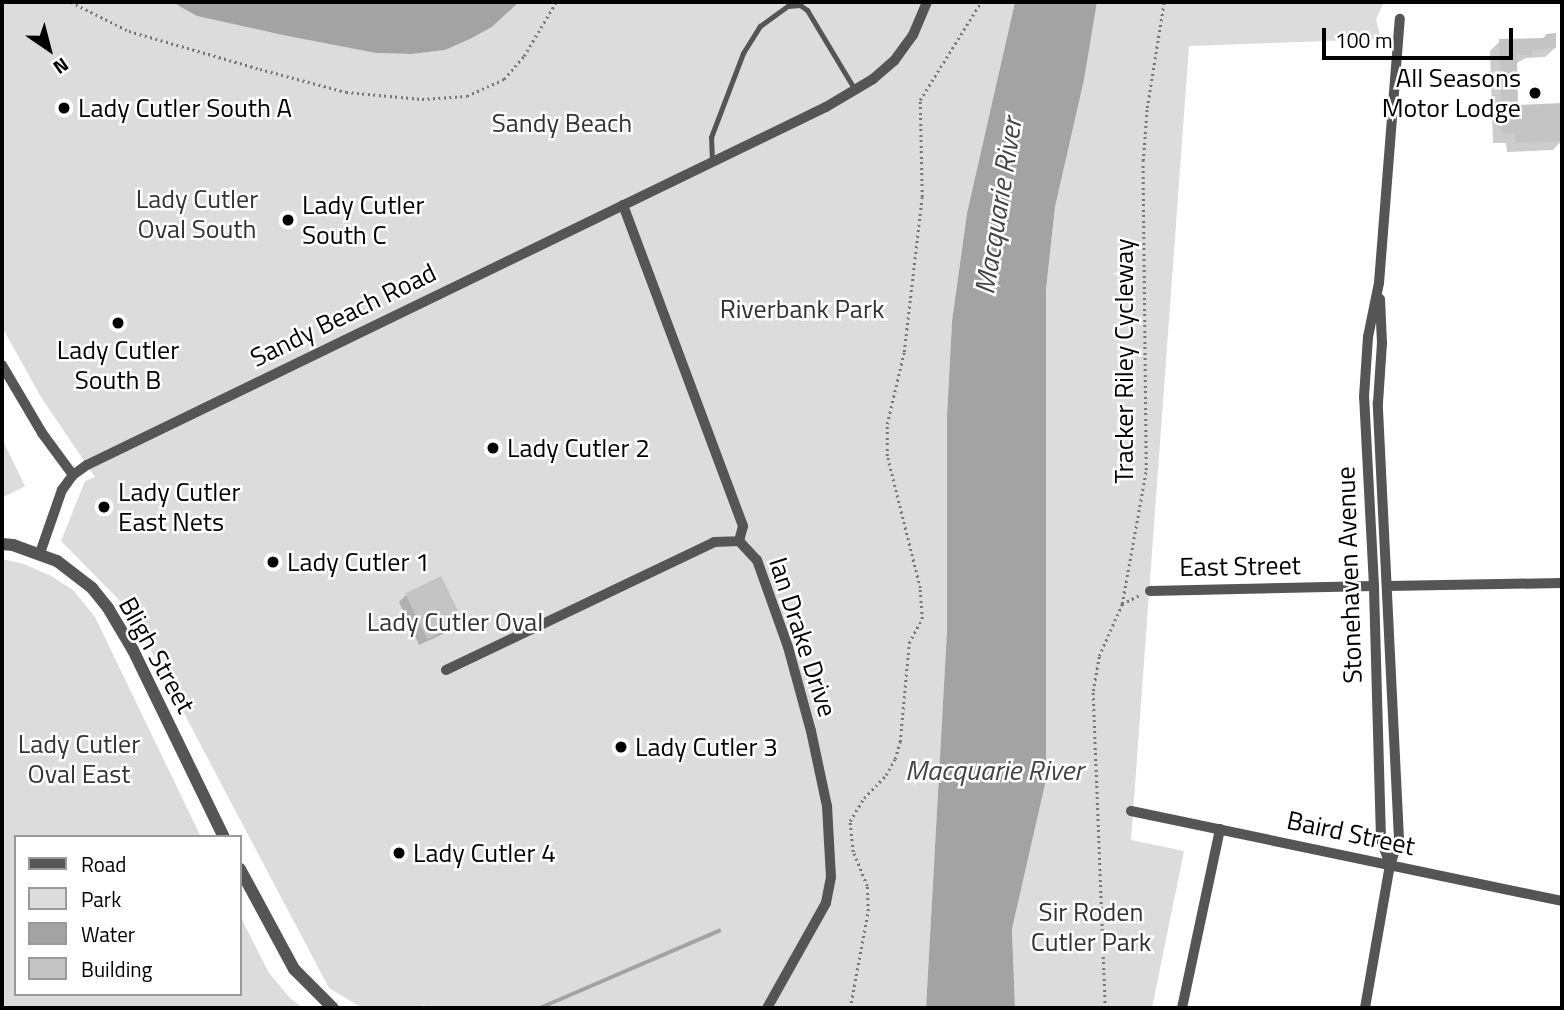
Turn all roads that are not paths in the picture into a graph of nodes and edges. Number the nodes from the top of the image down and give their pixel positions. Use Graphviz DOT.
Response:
graph roads {
  1 [pos="928,2"];
  2 [pos="1400,19"];
  3 [pos="855,90"];
  4 [pos="712,163"];
  5 [pos="624,205"];
  6 [pos="1379,283"];
  7 [pos="2,365"];
  8 [pos="73,475"];
  9 [pos="739,541"];
  10 [pos="2,544"];
  11 [pos="40,553"];
  12 [pos="1562,576"];
  13 [pos="1541,581"];
  14 [pos="1562,583"];
  15 [pos="1374,586"];
  16 [pos="1388,586"];
  17 [pos="1150,591"];
  18 [pos="446,670"];
  19 [pos="1131,811"];
  20 [pos="1220,828"];
  21 [pos="223,835"];
  22 [pos="1390,865"];
  23 [pos="242,873"];
  24 [pos="1562,901"];
  25 [pos="333,1008"];
  26 [pos="768,1008"];
  27 [pos="1182,1008"];
  28 [pos="1364,1008"];
  1 -- 3 [label="street, Sandy Beach Road"];
  2 -- 6 [label="street, Stonehaven Avenue"];
  3 -- 4 [label="street, Sandy Beach Road"];
  3 -- 4 [label="lane"];
  4 -- 5 [label="street, Sandy Beach Road"];
  5 -- 8 [label="street, Sandy Beach Road"];
  5 -- 9 [label="street, Ian Drake Drive"];
  6 -- 15 [label="street, Stonehaven Avenue"];
  6 -- 16 [label="street, Stonehaven Avenue"];
  7 -- 8 [label="street"];
  8 -- 11 [label="street, Sandy Beach Road"];
  9 -- 18 [label="street"];
  9 -- 26 [label="street, Ian Drake Drive"];
  10 -- 11 [label="street, Bligh Street"];
  11 -- 21 [label="street, Bligh Street"];
  12 -- 13 [label="street"];
  13 -- 14 [label="street"];
  13 -- 16 [label="street"];
  15 -- 17 [label="street, East Street"];
  15 -- 22 [label="street, Stonehaven Avenue"];
  16 -- 22 [label="street, Stonehaven Avenue"];
  19 -- 20 [label="street, Baird Street"];
  20 -- 22 [label="street, Baird Street"];
  20 -- 27 [label="street"];
  22 -- 24 [label="street, Baird Street"];
  22 -- 28 [label="street, Stonehaven Avenue"];
  23 -- 25 [label="street"];
}
